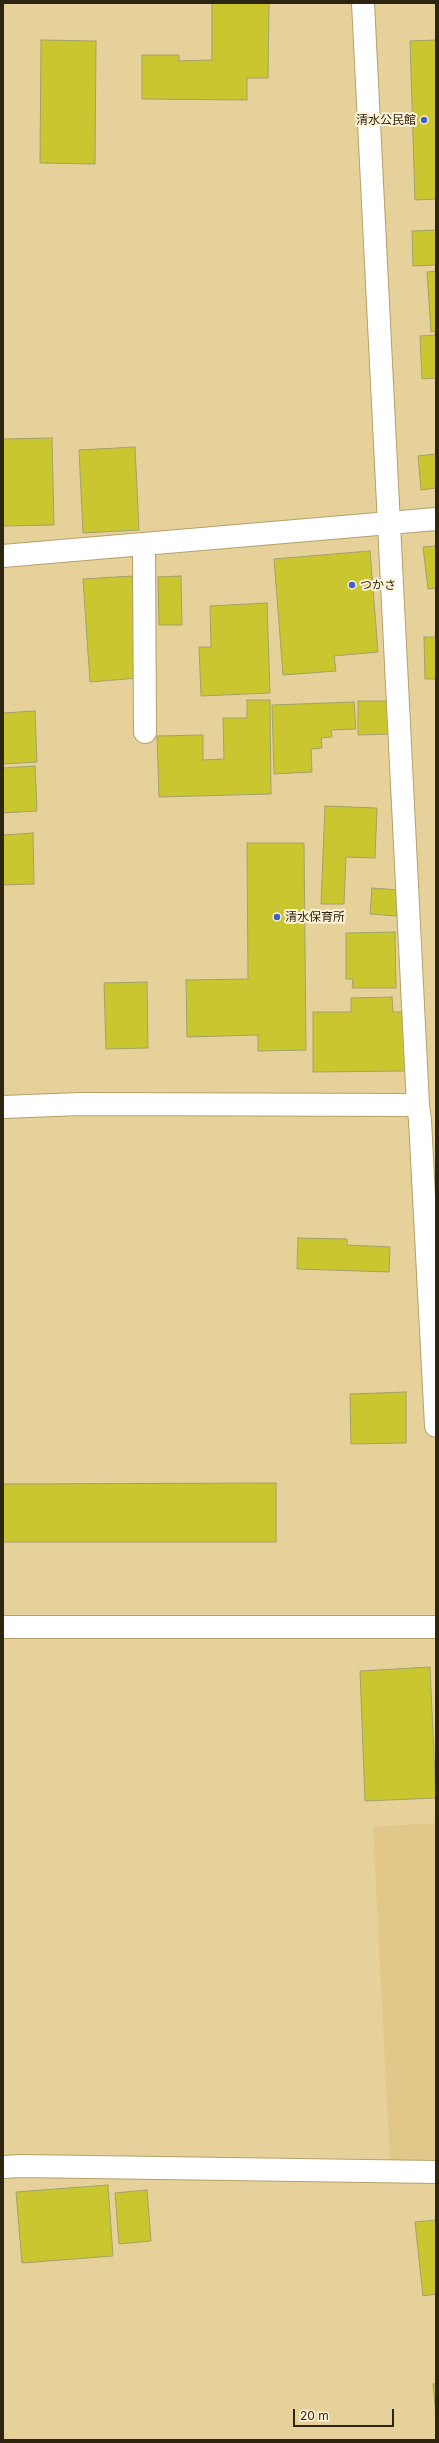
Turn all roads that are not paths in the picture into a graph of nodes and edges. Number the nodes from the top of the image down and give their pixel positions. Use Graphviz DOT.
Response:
graph roads {
  1 [pos="363,3"];
  2 [pos="436,519"];
  3 [pos="390,524"];
  4 [pos="144,544"];
  5 [pos="3,556"];
  6 [pos="145,732"];
  7 [pos="3,1107"];
  8 [pos="425,1114"];
  9 [pos="436,1426"];
  10 [pos="3,1627"];
  11 [pos="436,1628"];
  12 [pos="3,2167"];
  13 [pos="436,2172"];
  1 -- 3 [label="street"];
  2 -- 3 [label="street"];
  3 -- 4 [label="street"];
  3 -- 8 [label="street"];
  4 -- 5 [label="street"];
  4 -- 6 [label="street"];
  7 -- 8 [label="street"];
  8 -- 9 [label="street"];
  10 -- 11 [label="street"];
  12 -- 13 [label="street"];
}
